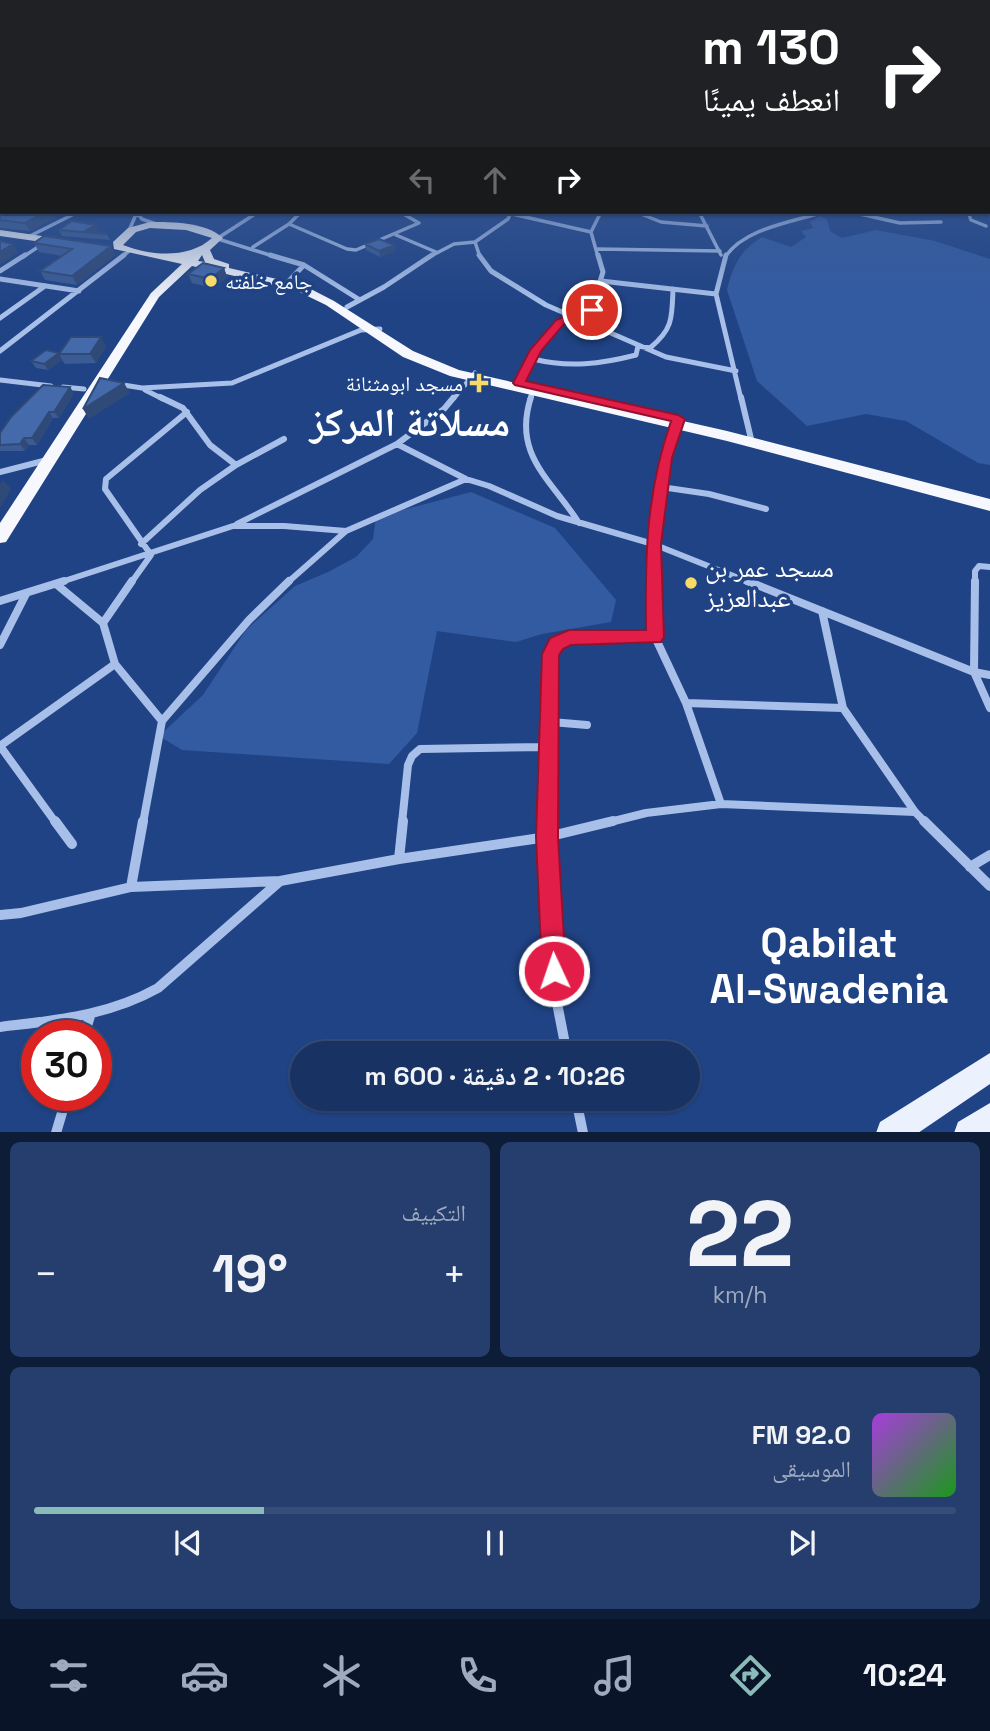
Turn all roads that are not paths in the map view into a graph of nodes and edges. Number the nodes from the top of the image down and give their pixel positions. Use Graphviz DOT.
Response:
graph roads {
  1 [pos="74,214"];
  2 [pos="135,214"];
  3 [pos="138,214"];
  4 [pos="255,214"];
  5 [pos="299,214"];
  6 [pos="403,214"];
  7 [pos="510,214"];
  8 [pos="515,214"];
  9 [pos="600,214"];
  10 [pos="641,214"];
  11 [pos="700,214"];
  12 [pos="817,214"];
  13 [pos="859,214"];
  14 [pos="969,214"];
  15 [pos="864,215"];
  16 [pos="940,222"];
  17 [pos="289,224"];
  18 [pos="158,225"];
  19 [pos="707,226"];
  20 [pos="986,226"];
  21 [pos="591,232"];
  22 [pos="0,233"];
  23 [pos="128,233"];
  24 [pos="396,235"];
  25 [pos="28,237"];
  26 [pos="218,238"];
  27 [pos="48,240"];
  28 [pos="475,243"];
  29 [pos="71,244"];
  30 [pos="103,247"];
  31 [pos="123,247"];
  32 [pos="253,247"];
  33 [pos="598,249"];
  34 [pos="720,251"];
  35 [pos="436,252"];
  36 [pos="198,256"];
  37 [pos="165,257"];
  38 [pos="723,259"];
  39 [pos="304,265"];
  40 [pos="0,271"];
  41 [pos="0,279"];
  42 [pos="289,280"];
  43 [pos="601,281"];
  44 [pos="45,286"];
  45 [pos="673,289"];
  46 [pos="79,291"];
  47 [pos="716,294"];
  48 [pos="354,304"];
  49 [pos="0,307"];
  50 [pos="12,310"];
  51 [pos="572,317"];
  52 [pos="0,318"];
  53 [pos="374,329"];
  54 [pos="120,342"];
  55 [pos="638,346"];
  56 [pos="0,351"];
  57 [pos="533,359"];
  58 [pos="736,371"];
  59 [pos="473,375"];
  60 [pos="3,380"];
  61 [pos="99,381"];
  62 [pos="519,383"];
  63 [pos="0,385"];
  64 [pos="142,388"];
  65 [pos="84,389"];
  66 [pos="533,391"];
  67 [pos="187,412"];
  68 [pos="678,422"];
  69 [pos="751,438"];
  70 [pos="284,439"];
  71 [pos="397,444"];
  72 [pos="42,461"];
  73 [pos="236,465"];
  74 [pos="0,472"];
  75 [pos="466,479"];
  76 [pos="661,487"];
  77 [pos="990,498"];
  78 [pos="990,505"];
  79 [pos="766,509"];
  80 [pos="0,519"];
  81 [pos="580,523"];
  82 [pos="233,526"];
  83 [pos="346,531"];
  84 [pos="0,537"];
  85 [pos="141,544"];
  86 [pos="653,544"];
  87 [pos="151,555"];
  88 [pos="990,567"];
  89 [pos="56,584"];
  90 [pos="26,594"];
  91 [pos="0,601"];
  92 [pos="822,611"];
  93 [pos="103,623"];
  94 [pos="655,637"];
  95 [pos="0,645"];
  96 [pos="115,664"];
  97 [pos="974,672"];
  98 [pos="990,675"];
  99 [pos="686,703"];
  100 [pos="843,708"];
  101 [pos="990,708"];
  102 [pos="162,721"];
  103 [pos="551,722"];
  104 [pos="587,725"];
  105 [pos="0,746"];
  106 [pos="547,747"];
  107 [pos="721,804"];
  108 [pos="915,812"];
  109 [pos="547,837"];
  110 [pos="72,844"];
  111 [pos="990,855"];
  112 [pos="400,859"];
  113 [pos="970,867"];
  114 [pos="279,881"];
  115 [pos="990,886"];
  116 [pos="131,887"];
  117 [pos="0,915"];
  118 [pos="90,1016"];
  119 [pos="89,1020"];
  120 [pos="0,1027"];
  121 [pos="564,1041"];
  122 [pos="990,1067"];
  123 [pos="62,1111"];
  124 [pos="579,1111"];
  125 [pos="990,1118"];
  126 [pos="56,1132"];
  127 [pos="583,1132"];
  128 [pos="891,1132"];
  129 [pos="969,1132"];
  1 -- 25 [label="street"];
  2 -- 23 [label="street"];
  3 -- 18 [label="street"];
  4 -- 26 [label="street"];
  5 -- 17 [label="street"];
  6 -- 24 [label="street"];
  7 -- 28 [label="street"];
  8 -- 21 [label="street"];
  9 -- 21 [label="street"];
  10 -- 19 [label="street"];
  11 -- 19 [label="street"];
  12 -- 38 [label="street"];
  13 -- 15 [label="street"];
  14 -- 20 [label="street"];
  15 -- 16 [label="street"];
  17 -- 24 [label="street"];
  17 -- 32 [label="street"];
  18 -- 23 [label="highway"];
  18 -- 26 [label="highway"];
  19 -- 34 [label="street"];
  21 -- 33 [label="street"];
  22 -- 25 [label="highway"];
  23 -- 31 [label="highway"];
  24 -- 35 [label="street"];
  25 -- 27 [label="highway"];
  26 -- 32 [label="street"];
  26 -- 36 [label="highway"];
  27 -- 29 [label="highway"];
  27 -- 40 [label="street"];
  28 -- 35 [label="street"];
  28 -- 51 [label="street"];
  30 -- 31 [label="highway"];
  31 -- 37 [label="highway"];
  31 -- 46 [label="street"];
  32 -- 39 [label="street"];
  33 -- 34 [label="street"];
  33 -- 43 [label="street"];
  34 -- 38 [label="street"];
  35 -- 48 [label="street"];
  36 -- 37 [label="highway"];
  36 -- 42 [label="highway"];
  36 -- 54 [label="highway"];
  37 -- 54 [label="highway"];
  38 -- 47 [label="street"];
  39 -- 42 [label="street"];
  39 -- 48 [label="street"];
  41 -- 44 [label="street"];
  42 -- 48 [label="highway"];
  42 -- 53 [label="highway"];
  43 -- 45 [label="street"];
  43 -- 51 [label="street"];
  44 -- 46 [label="street"];
  44 -- 50 [label="street"];
  45 -- 47 [label="street"];
  45 -- 55 [label="street"];
  46 -- 56 [label="street"];
  47 -- 58 [label="street"];
  48 -- 53 [label="highway"];
  49 -- 50 [label="street"];
  50 -- 52 [label="street"];
  51 -- 55 [label="street"];
  51 -- 57 [label="street"];
  53 -- 59 [label="highway"];
  53 -- 64 [label="street"];
  54 -- 61 [label="highway"];
  54 -- 65 [label="highway"];
  55 -- 57 [label="street"];
  55 -- 58 [label="street"];
  57 -- 62 [label="street"];
  58 -- 69 [label="street"];
  59 -- 62 [label="highway"];
  59 -- 66 [label="highway"];
  59 -- 71 [label="street"];
  60 -- 63 [label="street"];
  60 -- 65 [label="street"];
  61 -- 64 [label="street"];
  61 -- 72 [label="highway"];
  62 -- 68 [label="highway"];
  64 -- 67 [label="street"];
  65 -- 72 [label="highway"];
  66 -- 68 [label="highway"];
  66 -- 81 [label="street"];
  67 -- 73 [label="street"];
  67 -- 85 [label="street"];
  68 -- 69 [label="highway"];
  68 -- 76 [label="street"];
  69 -- 77 [label="highway"];
  69 -- 78 [label="highway"];
  70 -- 73 [label="street"];
  71 -- 75 [label="street"];
  71 -- 82 [label="street"];
  72 -- 74 [label="street"];
  72 -- 80 [label="highway"];
  72 -- 84 [label="highway"];
  73 -- 85 [label="street"];
  75 -- 81 [label="street"];
  75 -- 83 [label="street"];
  76 -- 79 [label="street"];
  76 -- 86 [label="street"];
  81 -- 86 [label="street"];
  82 -- 83 [label="street"];
  82 -- 87 [label="street"];
  83 -- 102 [label="street"];
  85 -- 87 [label="street"];
  86 -- 92 [label="street"];
  86 -- 94 [label="street"];
  87 -- 89 [label="street"];
  87 -- 93 [label="street"];
  88 -- 97 [label="street"];
  89 -- 90 [label="street"];
  89 -- 93 [label="street"];
  90 -- 91 [label="street"];
  90 -- 95 [label="street"];
  92 -- 97 [label="street"];
  92 -- 100 [label="street"];
  93 -- 96 [label="street"];
  94 -- 99 [label="street"];
  94 -- 103 [label="street"];
  96 -- 102 [label="street"];
  96 -- 105 [label="street"];
  97 -- 98 [label="street"];
  97 -- 101 [label="street"];
  99 -- 100 [label="street"];
  99 -- 107 [label="street"];
  100 -- 108 [label="street"];
  102 -- 116 [label="street"];
  103 -- 104 [label="street"];
  103 -- 106 [label="street"];
  105 -- 110 [label="street"];
  106 -- 109 [label="street"];
  106 -- 112 [label="street"];
  107 -- 108 [label="street"];
  107 -- 109 [label="street"];
  108 -- 113 [label="street"];
  109 -- 112 [label="street"];
  109 -- 121 [label="street"];
  111 -- 113 [label="street"];
  112 -- 114 [label="street"];
  113 -- 115 [label="street"];
  114 -- 116 [label="street"];
  114 -- 118 [label="street"];
  116 -- 117 [label="street"];
  118 -- 119 [label="street"];
  118 -- 120 [label="street"];
  122 -- 128 [label="main road"];
  123 -- 126 [label="street"];
  124 -- 127 [label="street"];
  125 -- 129 [label="main road"];
}
